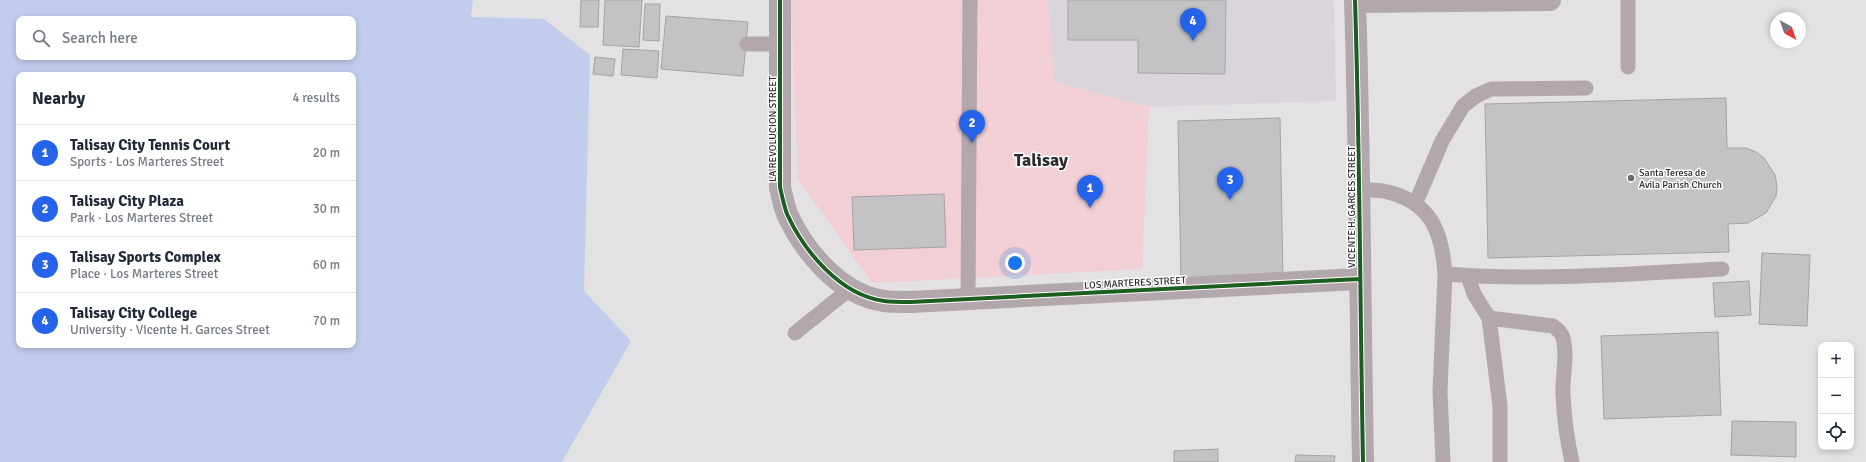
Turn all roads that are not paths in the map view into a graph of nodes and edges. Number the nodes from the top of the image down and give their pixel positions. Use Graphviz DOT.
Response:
graph roads {
  1 [pos="780,0"];
  2 [pos="970,0"];
  3 [pos="1550,0"];
  4 [pos="1628,0"];
  5 [pos="1355,1"];
  6 [pos="747,44"];
  7 [pos="780,44"];
  8 [pos="1628,67"];
  9 [pos="1586,88"];
  10 [pos="1360,190"];
  11 [pos="1416,202"];
  12 [pos="1722,269"];
  13 [pos="1445,274"];
  14 [pos="1468,276"];
  15 [pos="1359,279"];
  16 [pos="851,288"];
  17 [pos="968,298"];
  18 [pos="911,302"];
  19 [pos="1489,318"];
  20 [pos="795,333"];
  21 [pos="1363,462"];
  22 [pos="1444,462"];
  23 [pos="1500,462"];
  24 [pos="1572,462"];
  1 -- 7 [label="street, LA REVOLUCION STREET"];
  2 -- 17 [label="lane"];
  3 -- 5 [label="street"];
  4 -- 8 [label="lane"];
  5 -- 10 [label="street, VICENTE H. GARCES STREET"];
  6 -- 7 [label="lane"];
  7 -- 16 [label="street, LA REVOLUCION STREET"];
  9 -- 11 [label="lane"];
  10 -- 11 [label="lane"];
  10 -- 15 [label="street, VICENTE H. GARCES STREET"];
  11 -- 13 [label="lane"];
  12 -- 14 [label="lane"];
  13 -- 14 [label="lane"];
  13 -- 22 [label="lane"];
  14 -- 19 [label="lane"];
  15 -- 17 [label="street, LOS MARTERES STREET"];
  15 -- 21 [label="street, VICENTE H. GARCES STREET"];
  16 -- 18 [label="street, LA REVOLUCION STREET"];
  16 -- 20 [label="lane"];
  17 -- 18 [label="street, LOS MARTERES STREET"];
  19 -- 23 [label="lane"];
  19 -- 24 [label="lane"];
}
